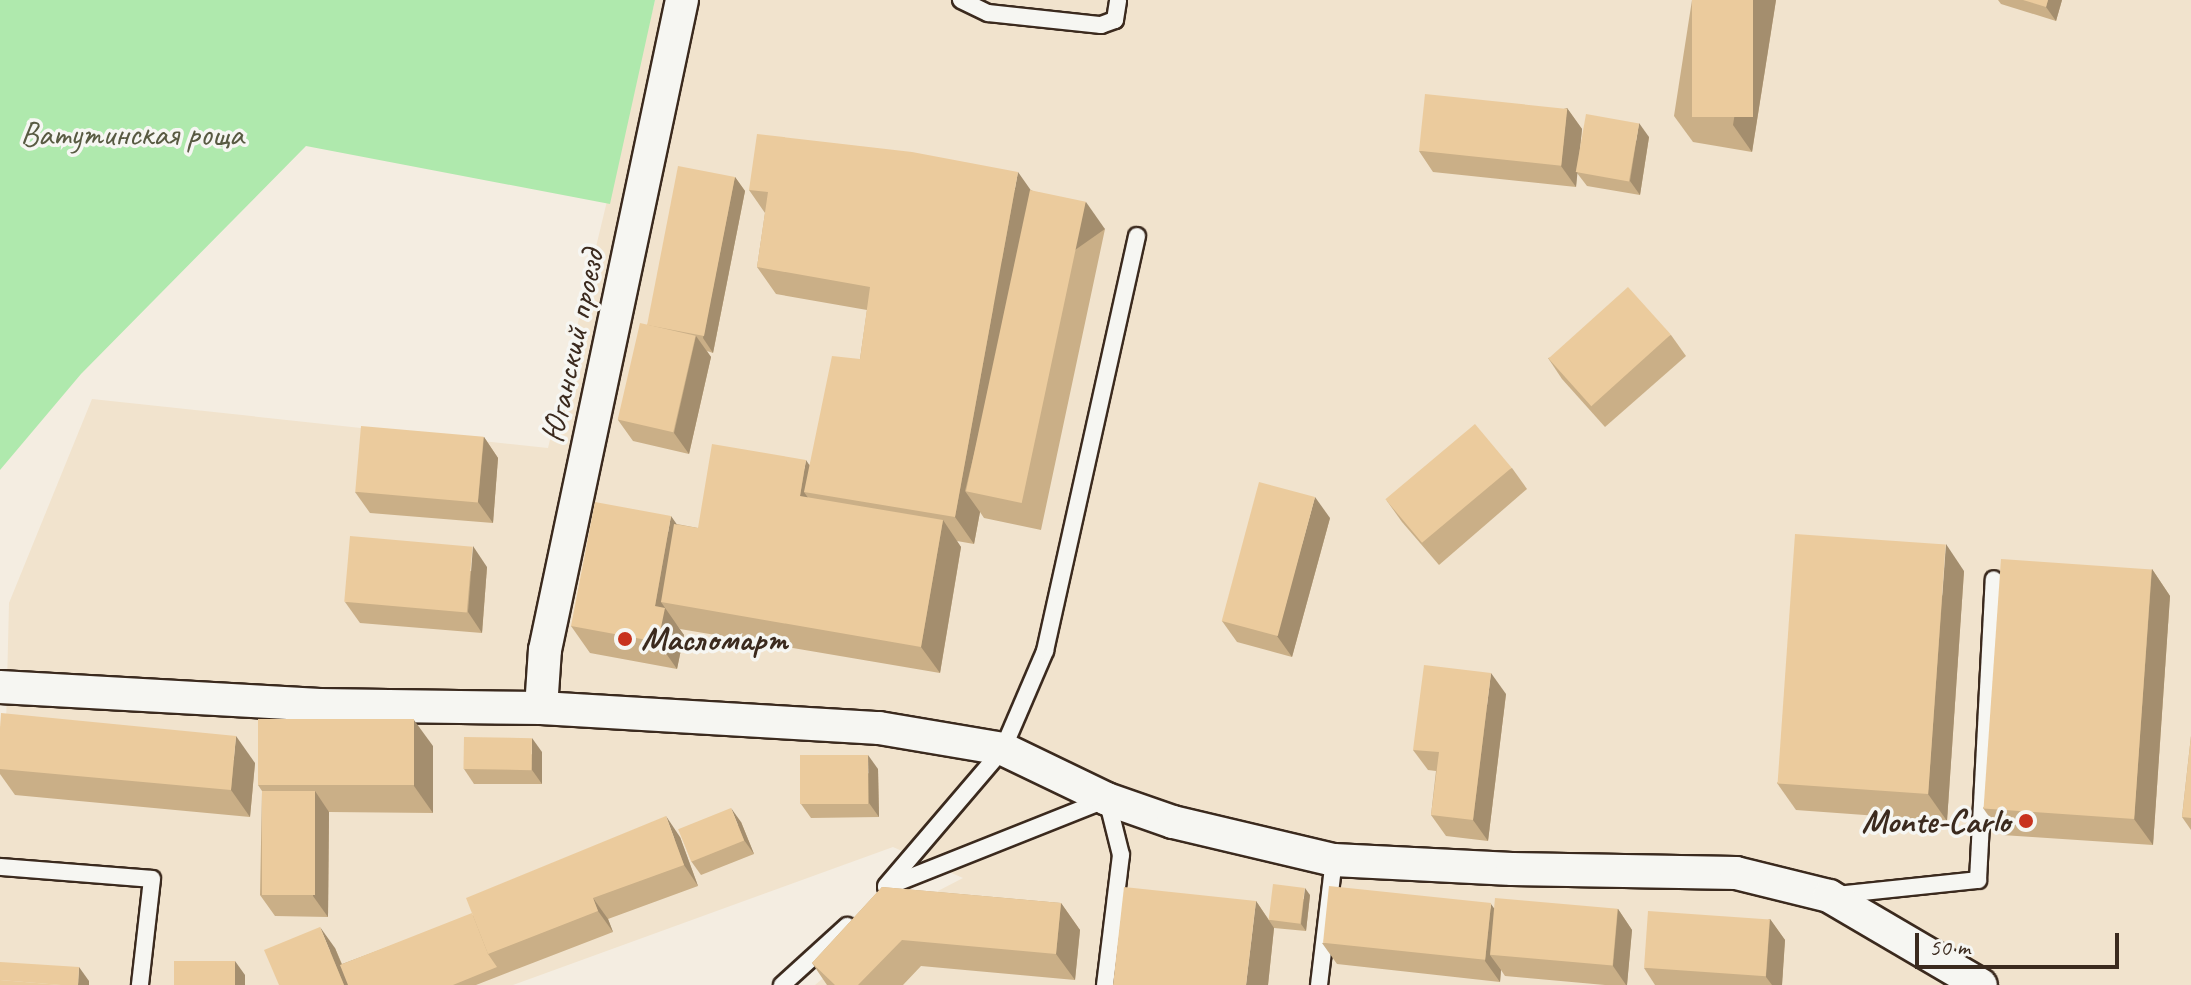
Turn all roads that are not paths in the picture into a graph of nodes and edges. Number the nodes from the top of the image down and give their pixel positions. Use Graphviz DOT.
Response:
graph roads {
  1 [pos="682,0"];
  2 [pos="961,0"];
  3 [pos="1118,0"];
  4 [pos="1137,236"];
  5 [pos="1994,579"];
  6 [pos="0,687"];
  7 [pos="541,708"];
  8 [pos="1003,749"];
  9 [pos="1107,799"];
  10 [pos="1334,860"];
  11 [pos="0,867"];
  12 [pos="1829,896"];
  13 [pos="856,917"];
  14 [pos="140,985"];
  15 [pos="782,985"];
  16 [pos="1105,985"];
  17 [pos="1319,985"];
  18 [pos="1981,985"];
  1 -- 7 [label="street, Юганский проезд"];
  2 -- 3 [label="lane"];
  4 -- 8 [label="lane"];
  5 -- 12 [label="lane"];
  6 -- 7 [label="street"];
  7 -- 8 [label="street"];
  8 -- 9 [label="street"];
  8 -- 9 [label="lane"];
  9 -- 10 [label="street"];
  9 -- 16 [label="lane"];
  10 -- 12 [label="street"];
  10 -- 17 [label="lane"];
  11 -- 14 [label="lane"];
  12 -- 18 [label="street"];
  13 -- 15 [label="lane"];
}
